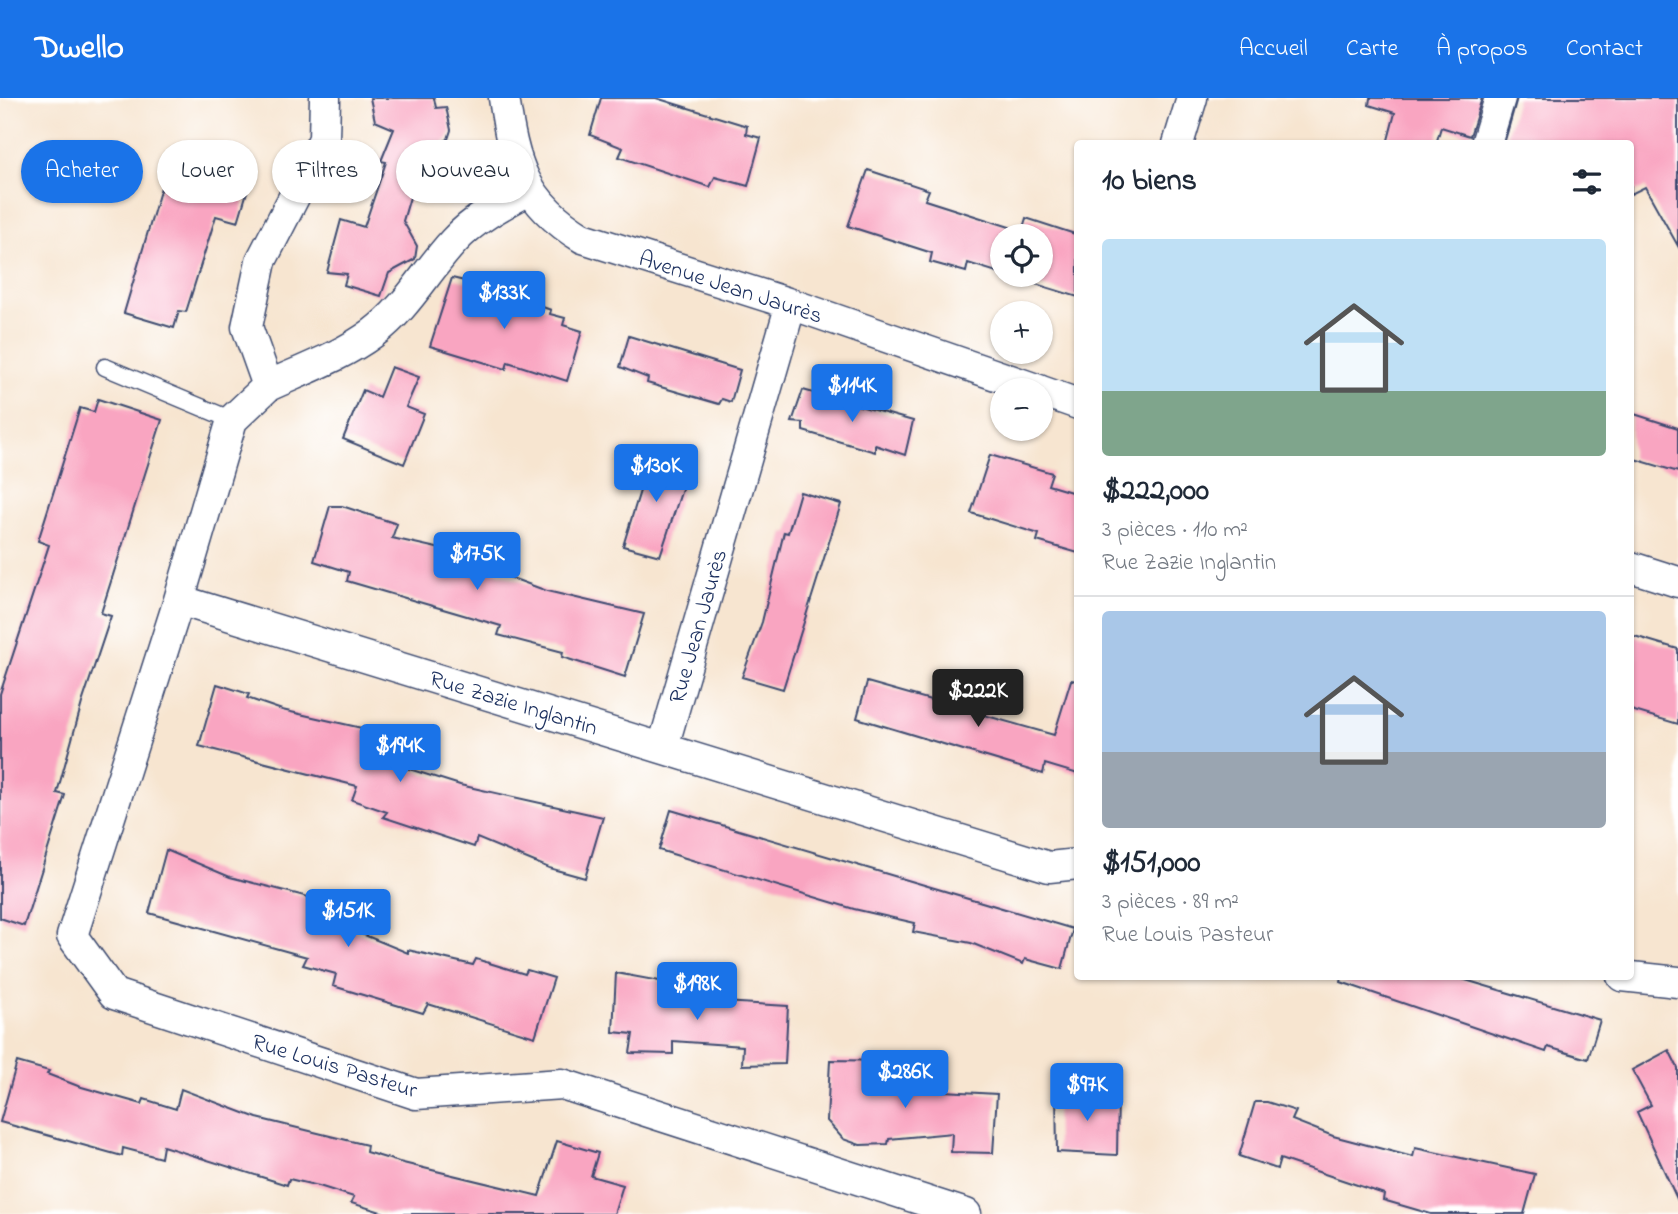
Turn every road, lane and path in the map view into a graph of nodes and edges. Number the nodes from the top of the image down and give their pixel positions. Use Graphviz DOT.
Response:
graph roads {
  1 [pos="325,98"];
  2 [pos="504,98"];
  3 [pos="1192,98"];
  4 [pos="1500,98"];
  5 [pos="511,140"];
  6 [pos="1179,140"];
  7 [pos="1487,140"];
  8 [pos="534,196"];
  9 [pos="505,203"];
  10 [pos="791,304"];
  11 [pos="105,367"];
  12 [pos="1003,378"];
  13 [pos="268,386"];
  14 [pos="1053,395"];
  15 [pos="1074,403"];
  16 [pos="232,420"];
  17 [pos="1634,568"];
  18 [pos="1678,582"];
  19 [pos="178,600"];
  20 [pos="663,747"];
  21 [pos="1074,864"];
  22 [pos="1634,977"];
  23 [pos="1678,982"];
  24 [pos="966,1214"];
  1 -- 13 [label="street"];
  2 -- 5 [label="street, Avenue Jean Jaurès"];
  3 -- 6 [label="street"];
  4 -- 7 [label="street"];
  8 -- 10 [label="street, Avenue Jean Jaurès"];
  9 -- 13 [label="street"];
  10 -- 12 [label="street, Avenue Jean Jaurès"];
  10 -- 20 [label="street, Rue Jean Jaurès"];
  11 -- 16 [label="lane"];
  13 -- 16 [label="street"];
  14 -- 15 [label="street, Avenue Jean Jaurès"];
  16 -- 19 [label="street"];
  17 -- 18 [label="street"];
  19 -- 20 [label="street, Rue Zazie Inglantin"];
  19 -- 24 [label="street, Rue Louis Pasteur"];
  20 -- 21 [label="street, Rue Zazie Inglantin"];
  22 -- 23 [label="street"];
}
